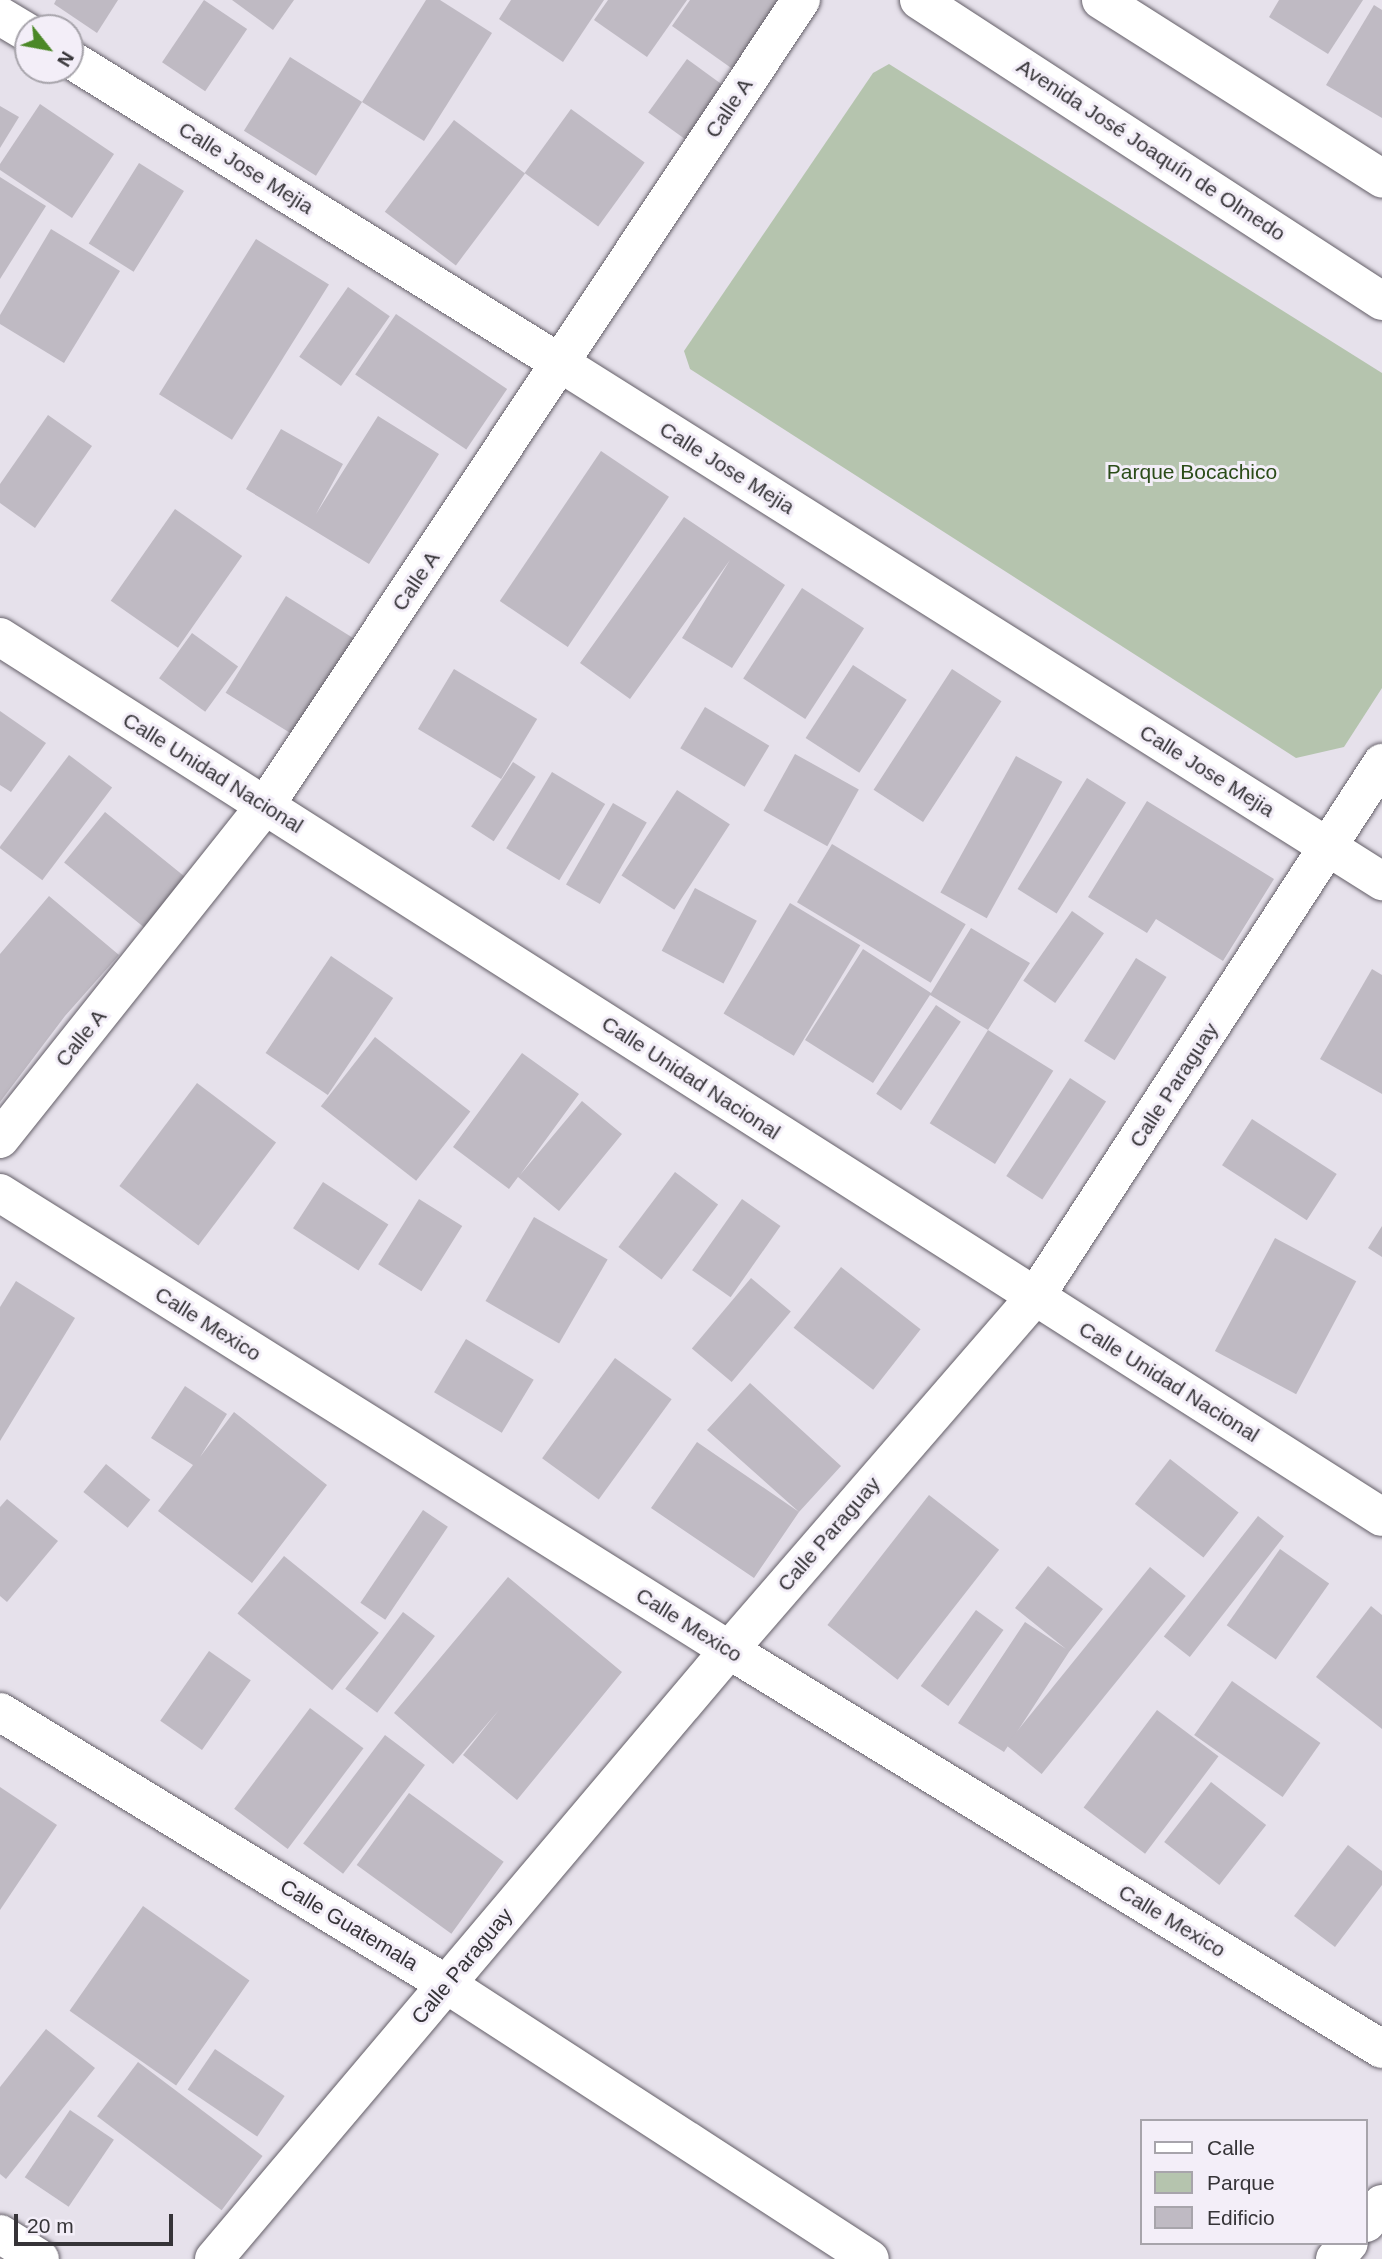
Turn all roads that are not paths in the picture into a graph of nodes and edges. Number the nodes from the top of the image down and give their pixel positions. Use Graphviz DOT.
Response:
graph roads {
  1 [pos="801,0"];
  2 [pos="919,0"];
  3 [pos="1101,0"];
  4 [pos="84,68"];
  5 [pos="1382,178"];
  6 [pos="1382,301"];
  7 [pos="560,363"];
  8 [pos="0,637"];
  9 [pos="1382,763"];
  10 [pos="265,806"];
  11 [pos="1329,848"];
  12 [pos="1382,881"];
  13 [pos="0,1139"];
  14 [pos="0,1193"];
  15 [pos="1035,1297"];
  16 [pos="1382,1517"];
  17 [pos="729,1650"];
  18 [pos="0,1712"];
  19 [pos="446,1984"];
  20 [pos="1382,2049"];
  21 [pos="1382,2204"];
  22 [pos="1368,2221"];
  23 [pos="0,2234"];
  24 [pos="1347,2245"];
  25 [pos="40,2259"];
  26 [pos="214,2259"];
  27 [pos="870,2259"];
  28 [pos="1335,2259"];
  1 -- 7 [label="street, Calle A"];
  2 -- 6 [label="street, Avenida José Joaquín de Olmedo"];
  3 -- 5 [label="street"];
  4 -- 7 [label="street, Calle Jose Mejia"];
  7 -- 10 [label="street, Calle A"];
  7 -- 11 [label="street, Calle Jose Mejia"];
  8 -- 10 [label="street, Calle Unidad Nacional"];
  9 -- 11 [label="street, Calle Paraguay"];
  10 -- 13 [label="street, Calle A"];
  10 -- 15 [label="street, Calle Unidad Nacional"];
  11 -- 12 [label="street, Calle Jose Mejia"];
  11 -- 15 [label="street, Calle Paraguay"];
  14 -- 17 [label="street, Calle Mexico"];
  15 -- 16 [label="street, Calle Unidad Nacional"];
  15 -- 17 [label="street, Calle Paraguay"];
  17 -- 19 [label="street, Calle Paraguay"];
  17 -- 20 [label="street, Calle Mexico"];
  18 -- 19 [label="street, Calle Guatemala"];
  19 -- 26 [label="street, Calle Paraguay"];
  19 -- 27 [label="street, Calle Guatemala"];
  21 -- 22 [label="street"];
  23 -- 25 [label="street"];
  24 -- 28 [label="street"];
}
